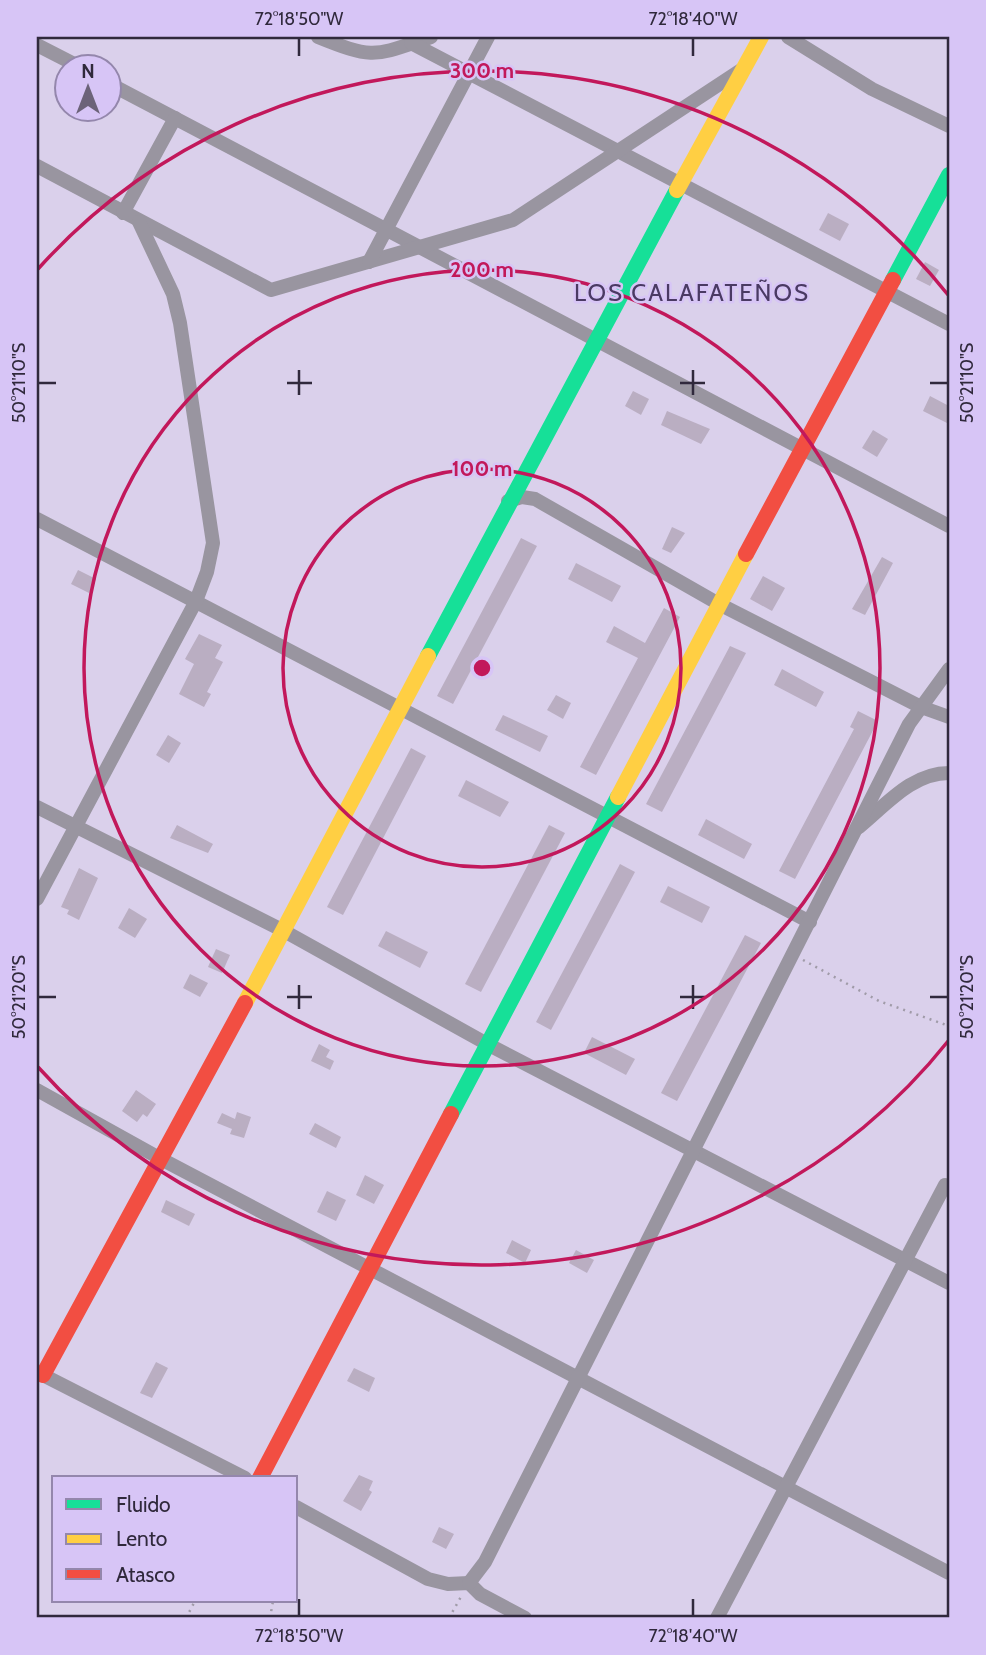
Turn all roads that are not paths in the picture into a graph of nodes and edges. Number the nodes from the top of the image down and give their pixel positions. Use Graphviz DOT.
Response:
graph roads {
  1 [pos="318,37"];
  2 [pos="431,37"];
  3 [pos="488,37"];
  4 [pos="761,37"];
  5 [pos="788,37"];
  6 [pos="411,43"];
  7 [pos="743,68"];
  8 [pos="469,73"];
  9 [pos="122,90"];
  10 [pos="175,118"];
  11 [pos="949,126"];
  12 [pos="621,150"];
  13 [pos="37,166"];
  14 [pos="949,175"];
  15 [pos="680,181"];
  16 [pos="124,213"];
  17 [pos="138,221"];
  18 [pos="387,229"];
  19 [pos="421,247"];
  20 [pos="369,262"];
  21 [pos="887,292"];
  22 [pos="949,324"];
  23 [pos="596,340"];
  24 [pos="804,448"];
  25 [pos="508,502"];
  26 [pos="37,519"];
  27 [pos="949,526"];
  28 [pos="196,601"];
  29 [pos="719,604"];
  30 [pos="949,668"];
  31 [pos="921,707"];
  32 [pos="399,710"];
  33 [pos="949,717"];
  34 [pos="949,772"];
  35 [pos="37,807"];
  36 [pos="608,818"];
  37 [pos="76,828"];
  38 [pos="853,833"];
  39 [pos="37,899"];
  40 [pos="810,922"];
  41 [pos="284,931"];
  42 [pos="489,1045"];
  43 [pos="37,1090"];
  44 [pos="693,1148"];
  45 [pos="163,1160"];
  46 [pos="945,1185"];
  47 [pos="906,1260"];
  48 [pos="371,1268"];
  49 [pos="949,1283"];
  50 [pos="40,1374"];
  51 [pos="579,1379"];
  52 [pos="241,1476"];
  53 [pos="261,1476"];
  54 [pos="786,1487"];
  55 [pos="298,1508"];
  56 [pos="949,1573"];
  57 [pos="469,1583"];
  58 [pos="525,1618"];
  59 [pos="717,1618"];
  1 -- 6 [label="street"];
  2 -- 6 [label="street"];
  3 -- 8 [label="street"];
  4 -- 7 [label="street"];
  5 -- 11 [label="street"];
  6 -- 8 [label="street"];
  7 -- 12 [label="street"];
  7 -- 15 [label="street"];
  8 -- 12 [label="street"];
  8 -- 18 [label="street"];
  9 -- 10 [label="street"];
  10 -- 16 [label="street"];
  10 -- 18 [label="street"];
  12 -- 15 [label="street"];
  12 -- 19 [label="street"];
  13 -- 16 [label="street"];
  14 -- 21 [label="street"];
  15 -- 21 [label="street"];
  15 -- 23 [label="street"];
  16 -- 17 [label="street"];
  17 -- 20 [label="street"];
  17 -- 28 [label="street"];
  18 -- 19 [label="street"];
  18 -- 20 [label="street"];
  19 -- 20 [label="street"];
  19 -- 23 [label="street"];
  21 -- 22 [label="street"];
  21 -- 24 [label="street"];
  23 -- 24 [label="street"];
  23 -- 25 [label="street"];
  24 -- 27 [label="street"];
  24 -- 29 [label="street"];
  25 -- 29 [label="street"];
  25 -- 32 [label="street"];
  26 -- 28 [label="street"];
  28 -- 32 [label="street"];
  28 -- 37 [label="street"];
  29 -- 31 [label="street"];
  29 -- 36 [label="street"];
  30 -- 31 [label="street"];
  31 -- 33 [label="street"];
  31 -- 38 [label="street"];
  32 -- 36 [label="street"];
  32 -- 41 [label="street"];
  34 -- 38 [label="street"];
  35 -- 37 [label="street"];
  36 -- 40 [label="street"];
  36 -- 42 [label="street"];
  37 -- 39 [label="street"];
  37 -- 41 [label="street"];
  38 -- 40 [label="street"];
  40 -- 44 [label="street"];
  41 -- 42 [label="street"];
  41 -- 45 [label="street"];
  42 -- 44 [label="street"];
  42 -- 48 [label="street"];
  43 -- 45 [label="street"];
  44 -- 47 [label="street"];
  44 -- 51 [label="street"];
  45 -- 48 [label="street"];
  45 -- 50 [label="street"];
  46 -- 47 [label="street"];
  47 -- 49 [label="street"];
  47 -- 54 [label="street"];
  48 -- 51 [label="street"];
  48 -- 53 [label="street"];
  50 -- 52 [label="street"];
  51 -- 54 [label="street"];
  51 -- 57 [label="street"];
  54 -- 56 [label="street"];
  54 -- 59 [label="street"];
  55 -- 57 [label="street"];
  57 -- 58 [label="street"];
}
